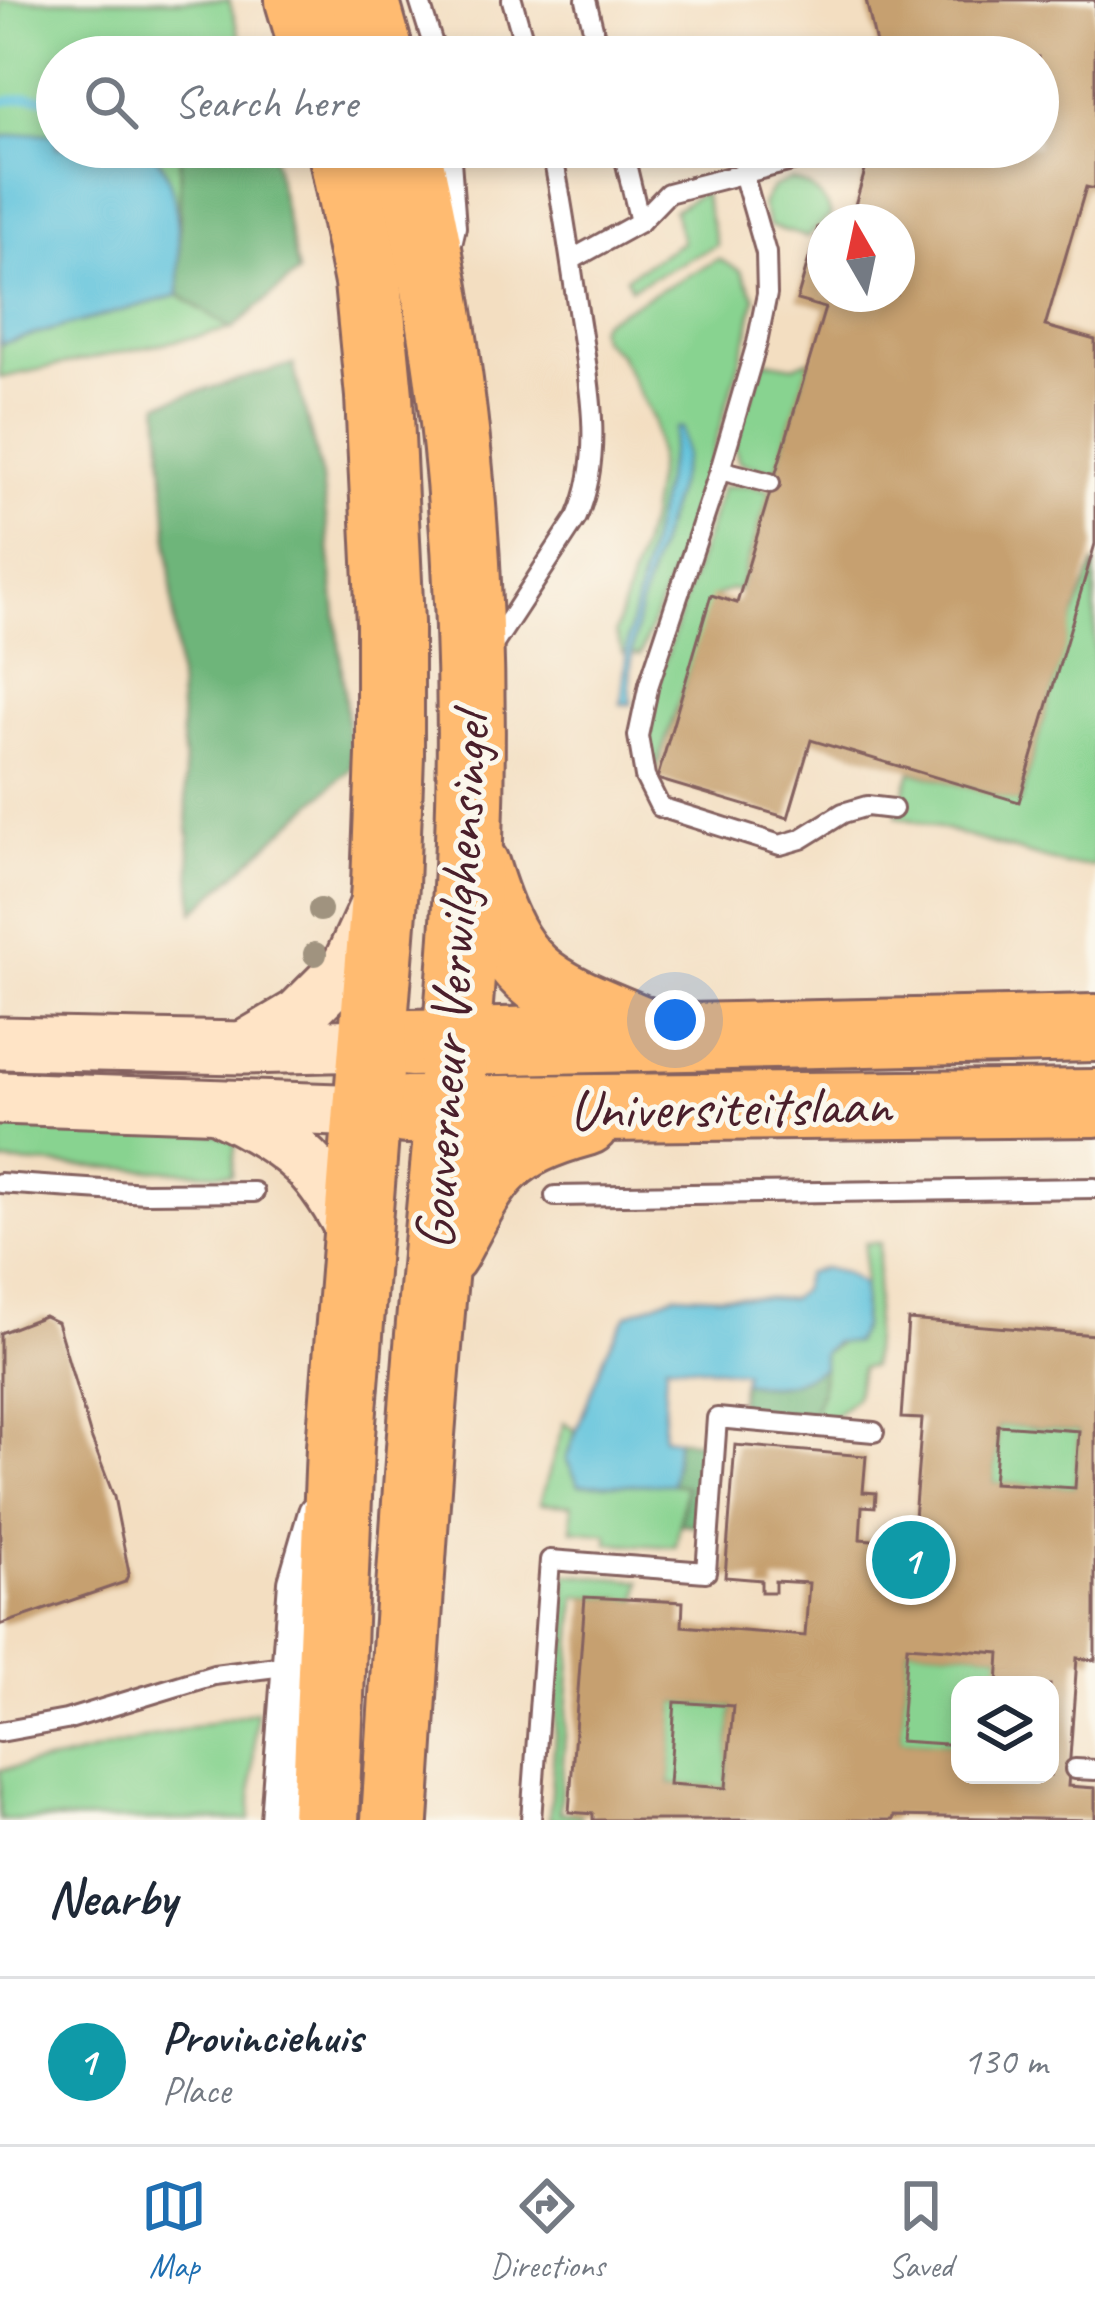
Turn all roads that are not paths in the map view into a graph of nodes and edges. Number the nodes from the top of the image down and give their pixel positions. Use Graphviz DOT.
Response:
graph roads {
  1 [pos="298,0"];
  2 [pos="365,0"];
  3 [pos="419,0"];
  4 [pos="512,0"];
  5 [pos="586,0"];
  6 [pos="309,36"];
  7 [pos="375,36"];
  8 [pos="430,36"];
  9 [pos="522,36"];
  10 [pos="595,36"];
  11 [pos="345,168"];
  12 [pos="410,168"];
  13 [pos="452,168"];
  14 [pos="555,168"];
  15 [pos="627,168"];
  16 [pos="763,168"];
  17 [pos="743,173"];
  18 [pos="640,222"];
  19 [pos="572,260"];
  20 [pos="437,297"];
  21 [pos="720,470"];
  22 [pos="770,483"];
  23 [pos="471,681"];
  24 [pos="893,809"];
  25 [pos="469,844"];
  26 [pos="385,885"];
  27 [pos="1095,1028"];
  28 [pos="660,1037"];
  29 [pos="454,1040"];
  30 [pos="0,1043"];
  31 [pos="370,1045"];
  32 [pos="243,1048"];
  33 [pos="0,1098"];
  34 [pos="1095,1103"];
  35 [pos="220,1108"];
  36 [pos="448,1109"];
  37 [pos="637,1109"];
  38 [pos="366,1111"];
  39 [pos="0,1183"];
  40 [pos="1095,1188"];
  41 [pos="254,1192"];
  42 [pos="555,1196"];
  43 [pos="356,1238"];
  44 [pos="434,1271"];
  45 [pos="874,1432"];
  46 [pos="340,1448"];
  47 [pos="292,1665"];
  48 [pos="0,1732"];
  49 [pos="279,1820"];
  50 [pos="325,1820"];
  51 [pos="395,1820"];
  52 [pos="531,1820"];
  1 -- 6 [label="highway"];
  2 -- 7 [label="highway"];
  3 -- 8 [label="lane"];
  4 -- 9 [label="lane"];
  5 -- 10 [label="lane"];
  11 -- 26 [label="highway, Gouverneur Verwilghensingel"];
  12 -- 20 [label="highway, Gouverneur Verwilghensingel"];
  13 -- 20 [label="lane"];
  14 -- 19 [label="lane"];
  15 -- 18 [label="lane"];
  16 -- 17 [label="lane"];
  17 -- 18 [label="lane"];
  17 -- 21 [label="lane"];
  18 -- 19 [label="lane"];
  19 -- 23 [label="lane"];
  20 -- 23 [label="highway, Gouverneur Verwilghensingel"];
  21 -- 22 [label="lane"];
  21 -- 24 [label="lane"];
  23 -- 25 [label="highway, Gouverneur Verwilghensingel"];
  25 -- 28 [label="highway"];
  25 -- 29 [label="highway, Gouverneur Verwilghensingel"];
  26 -- 31 [label="highway, Gouverneur Verwilghensingel"];
  26 -- 32 [label="main road"];
  27 -- 28 [label="highway, Universiteitslaan"];
  28 -- 29 [label="highway, Universiteitslaan"];
  29 -- 31 [label="highway, Universiteitslaan"];
  29 -- 36 [label="highway, Gouverneur Verwilghensingel"];
  30 -- 32 [label="main road"];
  31 -- 32 [label="main road"];
  31 -- 38 [label="highway, Gouverneur Verwilghensingel"];
  33 -- 35 [label="main road"];
  34 -- 37 [label="highway, Universiteitslaan"];
  35 -- 38 [label="main road"];
  35 -- 43 [label="main road"];
  36 -- 37 [label="highway, Universiteitslaan"];
  36 -- 38 [label="highway, Universiteitslaan"];
  36 -- 44 [label="highway, Gouverneur Verwilghensingel"];
  37 -- 44 [label="highway"];
  38 -- 43 [label="highway, Gouverneur Verwilghensingel"];
  39 -- 41 [label="lane"];
  40 -- 42 [label="lane, Universiteitslaan"];
  43 -- 46 [label="highway, Gouverneur Verwilghensingel"];
  44 -- 51 [label="highway, Gouverneur Verwilghensingel"];
  45 -- 52 [label="lane"];
  46 -- 47 [label="street, Gouverneur Verwilghensingel"];
  46 -- 50 [label="highway, Gouverneur Verwilghensingel"];
  47 -- 48 [label="lane"];
  47 -- 49 [label="street, Gouverneur Verwilghensingel"];
}
